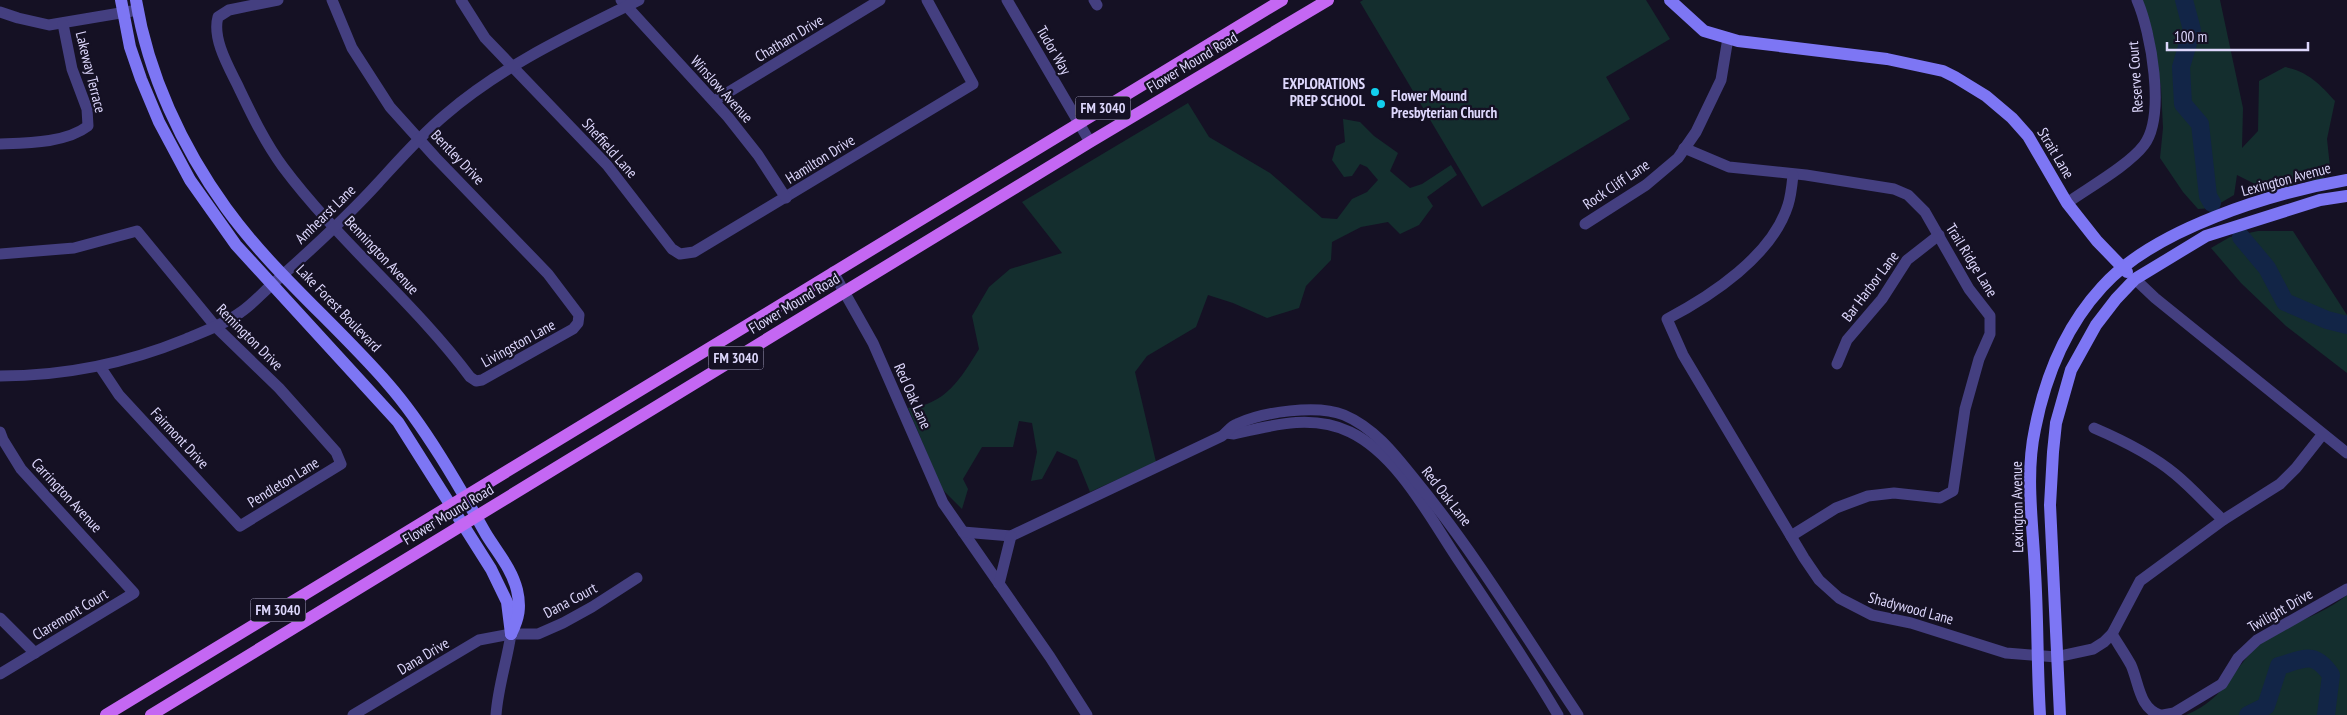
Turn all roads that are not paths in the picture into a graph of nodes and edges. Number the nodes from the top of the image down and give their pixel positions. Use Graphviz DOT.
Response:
graph roads {
  1 [pos="121,0"];
  2 [pos="278,0"];
  3 [pos="332,0"];
  4 [pos="461,0"];
  5 [pos="639,0"];
  6 [pos="880,0"];
  7 [pos="926,0"];
  8 [pos="1007,0"];
  9 [pos="1282,0"];
  10 [pos="1328,0"];
  11 [pos="1670,0"];
  12 [pos="2136,0"];
  13 [pos="624,3"];
  14 [pos="137,5"];
  15 [pos="0,12"];
  16 [pos="123,13"];
  17 [pos="63,24"];
  18 [pos="1728,38"];
  19 [pos="512,66"];
  20 [pos="714,101"];
  21 [pos="1079,123"];
  22 [pos="419,139"];
  23 [pos="1090,142"];
  24 [pos="0,144"];
  25 [pos="1684,148"];
  26 [pos="1794,175"];
  27 [pos="2347,180"];
  28 [pos="2347,196"];
  29 [pos="786,198"];
  30 [pos="2067,203"];
  31 [pos="1585,224"];
  32 [pos="335,227"];
  33 [pos="1939,236"];
  34 [pos="0,254"];
  35 [pos="680,254"];
  36 [pos="2122,267"];
  37 [pos="833,272"];
  38 [pos="284,274"];
  39 [pos="2135,279"];
  40 [pos="272,284"];
  41 [pos="845,292"];
  42 [pos="578,323"];
  43 [pos="216,327"];
  44 [pos="1837,364"];
  45 [pos="101,368"];
  46 [pos="0,376"];
  47 [pos="470,377"];
  48 [pos="2094,428"];
  49 [pos="0,432"];
  50 [pos="1226,433"];
  51 [pos="2322,435"];
  52 [pos="2347,453"];
  53 [pos="341,464"];
  54 [pos="465,497"];
  55 [pos="451,505"];
  56 [pos="477,516"];
  57 [pos="2223,520"];
  58 [pos="463,524"];
  59 [pos="240,526"];
  60 [pos="963,532"];
  61 [pos="1012,536"];
  62 [pos="1791,536"];
  63 [pos="120,574"];
  64 [pos="637,578"];
  65 [pos="999,584"];
  66 [pos="2347,589"];
  67 [pos="0,618"];
  68 [pos="511,634"];
  69 [pos="2112,634"];
  70 [pos="35,653"];
  71 [pos="2037,657"];
  72 [pos="2056,658"];
  73 [pos="0,674"];
  74 [pos="106,715"];
  75 [pos="151,715"];
  76 [pos="353,715"];
  77 [pos="496,715"];
  78 [pos="1087,715"];
  79 [pos="1558,715"];
  80 [pos="1578,715"];
  81 [pos="2040,715"];
  82 [pos="2060,715"];
  83 [pos="2162,715"];
  1 -- 16 [label="street, Lake Forest Boulevard"];
  2 -- 32 [label="street, Bennington Avenue"];
  3 -- 22 [label="street, Bentley Drive"];
  4 -- 19 [label="street, Sheffield Lane"];
  5 -- 13 [label="street, Amhearst Lane"];
  6 -- 20 [label="street, Chatham Drive"];
  7 -- 29 [label="street, Hamilton Drive"];
  8 -- 21 [label="street, Tudor Way"];
  9 -- 21 [label="main road, Flower Mound Road / FM 3040"];
  10 -- 23 [label="main road, Flower Mound Road / FM 3040"];
  11 -- 18 [label="street, Strait Lane"];
  12 -- 30 [label="street, Reserve Court"];
  13 -- 19 [label="street, Amhearst Lane"];
  13 -- 20 [label="street, Winslow Avenue"];
  14 -- 16 [label="street"];
  14 -- 38 [label="street, Lake Forest Boulevard"];
  15 -- 17 [label="street"];
  16 -- 17 [label="street"];
  16 -- 40 [label="street, Lake Forest Boulevard"];
  17 -- 24 [label="street, Lakeway Terrace"];
  18 -- 25 [label="street, Rock Cliff Lane"];
  18 -- 30 [label="street, Strait Lane"];
  19 -- 22 [label="street, Amhearst Lane"];
  19 -- 35 [label="street, Sheffield Lane"];
  20 -- 29 [label="street, Winslow Avenue"];
  21 -- 23 [label="street, Tudor Way"];
  21 -- 37 [label="main road, Flower Mound Road / FM 3040"];
  22 -- 32 [label="street, Amhearst Lane"];
  22 -- 42 [label="street, Bentley Drive"];
  23 -- 41 [label="main road, Flower Mound Road / FM 3040"];
  25 -- 26 [label="street, Trail Ridge Lane"];
  25 -- 31 [label="street, Rock Cliff Lane"];
  26 -- 33 [label="street, Trail Ridge Lane"];
  26 -- 62 [label="street, Shadywood Lane"];
  27 -- 36 [label="street, Lexington Avenue"];
  28 -- 39 [label="street, Lexington Avenue"];
  29 -- 35 [label="street, Hamilton Drive"];
  30 -- 36 [label="street, Strait Lane"];
  32 -- 38 [label="street, Amhearst Lane"];
  32 -- 47 [label="street, Bennington Avenue"];
  33 -- 44 [label="street, Bar Harbor Lane"];
  33 -- 62 [label="street, Trail Ridge Lane"];
  34 -- 43 [label="street, Remington Drive"];
  36 -- 39 [label="street, Strait Lane"];
  36 -- 71 [label="street, Lexington Avenue"];
  37 -- 41 [label="street, Red Oak Lane"];
  37 -- 54 [label="main road, Flower Mound Road / FM 3040"];
  38 -- 40 [label="street, Amhearst Lane"];
  38 -- 54 [label="street, Lake Forest Boulevard"];
  39 -- 51 [label="street, Strait Lane"];
  39 -- 72 [label="street, Lexington Avenue"];
  40 -- 43 [label="street, Amhearst Lane"];
  40 -- 55 [label="street, Lake Forest Boulevard"];
  41 -- 56 [label="main road, Flower Mound Road / FM 3040"];
  41 -- 60 [label="street, Red Oak Lane"];
  42 -- 47 [label="street, Livingston Lane"];
  43 -- 45 [label="street, Amhearst Lane"];
  43 -- 53 [label="street, Remington Drive"];
  45 -- 46 [label="street, Amhearst Lane"];
  45 -- 59 [label="street, Fairmont Drive"];
  48 -- 57 [label="street"];
  49 -- 63 [label="street, Carrington Avenue"];
  50 -- 61 [label="street, Red Oak Lane"];
  50 -- 79 [label="street, Red Oak Lane"];
  50 -- 80 [label="street, Red Oak Lane"];
  51 -- 52 [label="street, Strait Lane"];
  51 -- 57 [label="street, Shadywood Lane"];
  53 -- 59 [label="street, Pendleton Lane"];
  54 -- 55 [label="main road, Flower Mound Road / FM 3040"];
  54 -- 56 [label="street, Lake Forest Boulevard"];
  55 -- 58 [label="street, Lake Forest Boulevard"];
  55 -- 74 [label="main road, Flower Mound Road / FM 3040"];
  56 -- 58 [label="main road, Flower Mound Road / FM 3040"];
  56 -- 68 [label="street, Lake Forest Boulevard"];
  57 -- 69 [label="street, Shadywood Lane"];
  58 -- 68 [label="street, Lake Forest Boulevard"];
  58 -- 75 [label="main road, Flower Mound Road / FM 3040"];
  60 -- 61 [label="street"];
  60 -- 65 [label="street, Red Oak Lane"];
  61 -- 65 [label="street"];
  62 -- 71 [label="street, Shadywood Lane"];
  63 -- 70 [label="street, Claremont Court"];
  64 -- 68 [label="street, Dana Court"];
  65 -- 78 [label="street, Red Oak Lane"];
  66 -- 83 [label="street, Twilight Drive"];
  67 -- 70 [label="street"];
  68 -- 76 [label="street, Dana Drive"];
  68 -- 77 [label="street, Lake Forest Boulevard"];
  69 -- 72 [label="street, Shadywood Lane"];
  69 -- 83 [label="street, Twilight Drive"];
  70 -- 73 [label="street, Claremont Court"];
  71 -- 72 [label="street, Shadywood Lane"];
  71 -- 81 [label="street, Lexington Avenue"];
  72 -- 82 [label="street, Lexington Avenue"];
}
